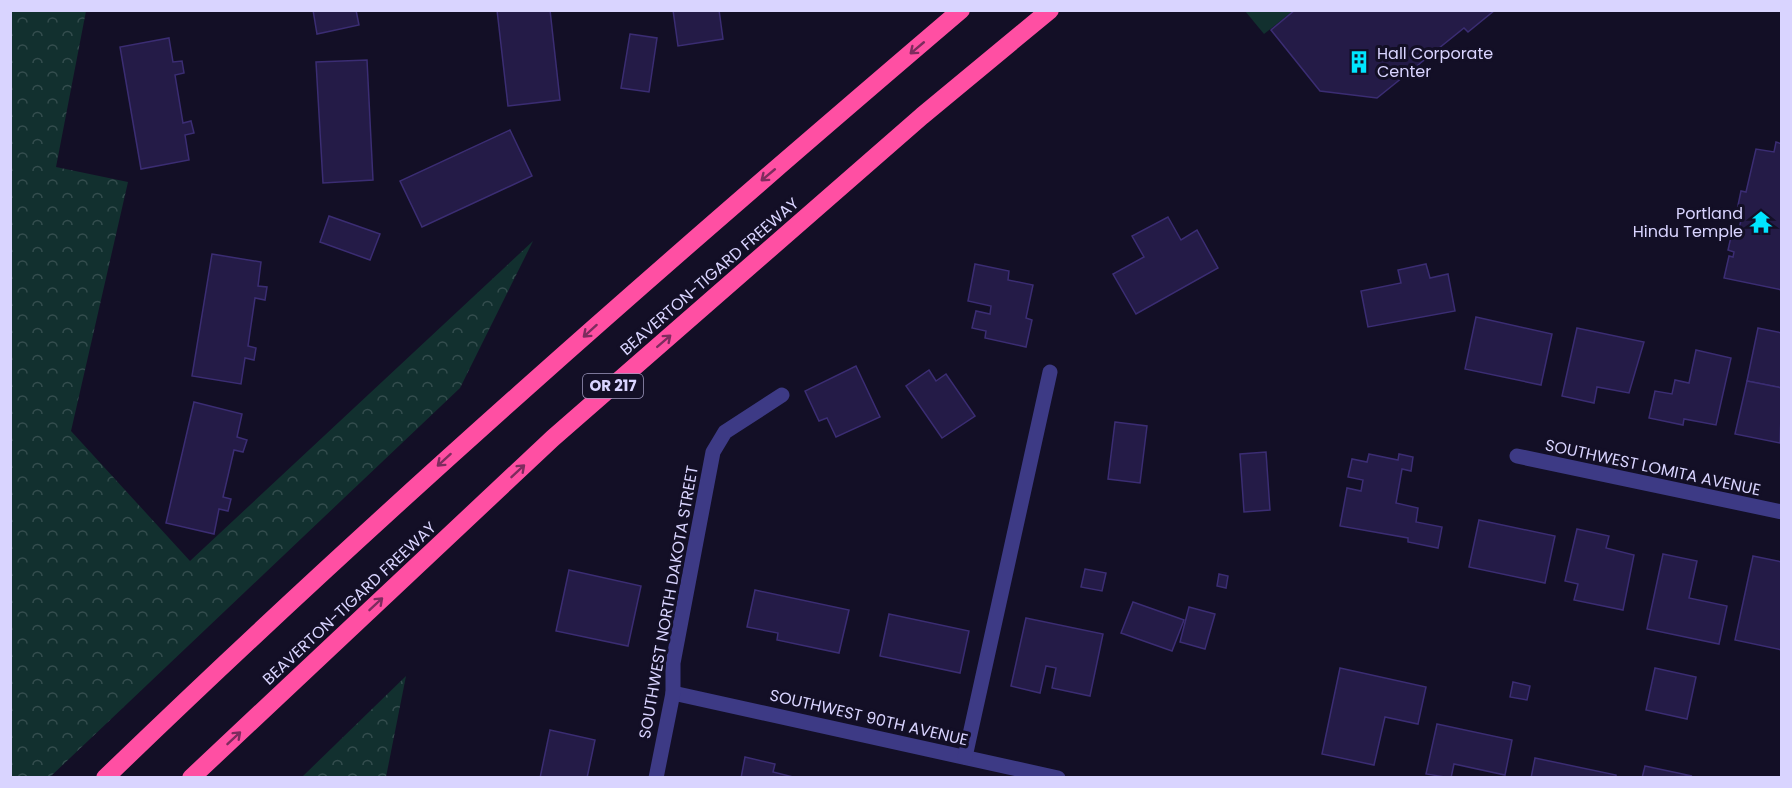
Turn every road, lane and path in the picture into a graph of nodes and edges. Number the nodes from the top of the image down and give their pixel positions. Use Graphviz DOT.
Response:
graph roads {
  1 [pos="962,10"];
  2 [pos="1050,10"];
  3 [pos="1050,372"];
  4 [pos="782,395"];
  5 [pos="1517,456"];
  6 [pos="1782,512"];
  7 [pos="673,693"];
  8 [pos="965,757"];
  9 [pos="105,777"];
  10 [pos="191,777"];
  11 [pos="656,777"];
  12 [pos="1058,777"];
  1 -- 9 [label="highway, one-way"];
  10 -- 2 [label="highway, BEAVERTON-TIGARD FREEWAY / OR 217, one-way"];
  3 -- 8 [label="street"];
  4 -- 7 [label="street, SOUTHWEST NORTH DAKOTA STREET"];
  5 -- 6 [label="street, SOUTHWEST LOMITA AVENUE"];
  7 -- 8 [label="street, SOUTHWEST 90TH AVENUE"];
  7 -- 11 [label="street, SOUTHWEST NORTH DAKOTA STREET"];
  8 -- 12 [label="street, SOUTHWEST 90TH AVENUE"];
}
